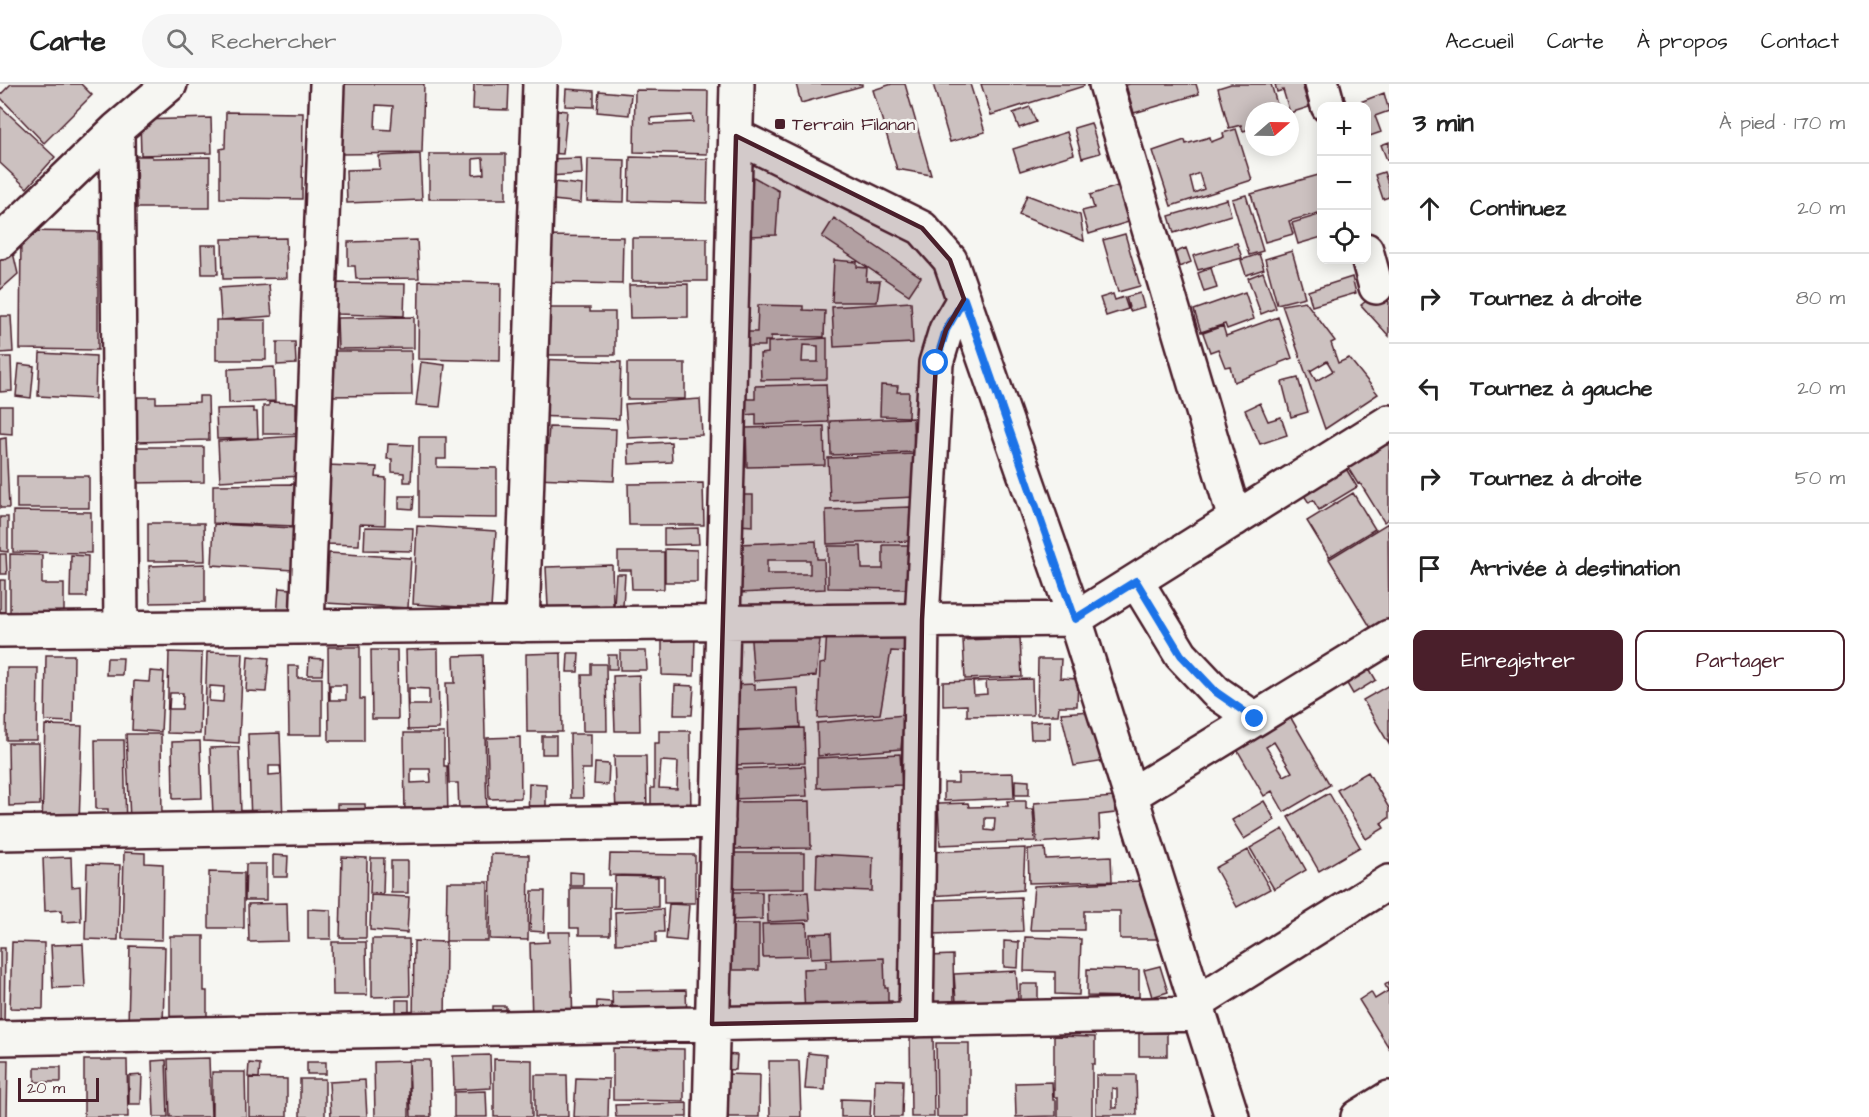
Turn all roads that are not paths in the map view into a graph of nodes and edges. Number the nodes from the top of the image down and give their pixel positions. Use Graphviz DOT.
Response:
graph roads {
  1 [pos="170,84"];
  2 [pos="327,84"];
  3 [pos="540,84"];
  4 [pos="737,84"];
  5 [pos="1106,84"];
  6 [pos="1322,84"];
  7 [pos="1327,102"];
  8 [pos="117,129"];
  9 [pos="736,136"];
  10 [pos="0,242"];
  11 [pos="1370,264"];
  12 [pos="1376,287"];
  13 [pos="964,299"];
  14 [pos="1389,422"];
  15 [pos="1235,519"];
  16 [pos="1136,581"];
  17 [pos="1075,619"];
  18 [pos="922,620"];
  19 [pos="723,623"];
  20 [pos="522,625"];
  21 [pos="307,627"];
  22 [pos="122,629"];
  23 [pos="0,630"];
  24 [pos="1389,638"];
  25 [pos="1255,719"];
  26 [pos="1131,795"];
  27 [pos="718,821"];
  28 [pos="0,833"];
  29 [pos="1389,882"];
  30 [pos="1198,1008"];
  31 [pos="916,1020"];
  32 [pos="712,1024"];
  33 [pos="0,1038"];
  34 [pos="1389,1098"];
  35 [pos="710,1117"];
  36 [pos="1232,1117"];
  37 [pos="1358,1117"];
  1 -- 8 [label="street"];
  2 -- 21 [label="street"];
  3 -- 20 [label="street"];
  4 -- 9 [label="street"];
  5 -- 15 [label="street"];
  6 -- 7 [label="street"];
  8 -- 10 [label="street"];
  8 -- 22 [label="street"];
  9 -- 13 [label="street"];
  9 -- 19 [label="street"];
  11 -- 12 [label="street"];
  13 -- 17 [label="street"];
  13 -- 18 [label="street"];
  14 -- 15 [label="street"];
  15 -- 16 [label="street"];
  16 -- 17 [label="street"];
  16 -- 25 [label="street"];
  17 -- 18 [label="street"];
  17 -- 26 [label="street"];
  18 -- 19 [label="street"];
  18 -- 31 [label="street"];
  19 -- 20 [label="street"];
  19 -- 27 [label="street"];
  20 -- 21 [label="street"];
  21 -- 22 [label="street"];
  22 -- 23 [label="street"];
  24 -- 25 [label="street"];
  25 -- 26 [label="street"];
  26 -- 30 [label="street"];
  27 -- 28 [label="street"];
  27 -- 32 [label="street"];
  29 -- 30 [label="street"];
  30 -- 31 [label="street"];
  30 -- 36 [label="street"];
  31 -- 32 [label="street"];
  32 -- 33 [label="street"];
  32 -- 35 [label="street"];
  34 -- 37 [label="street"];
}
